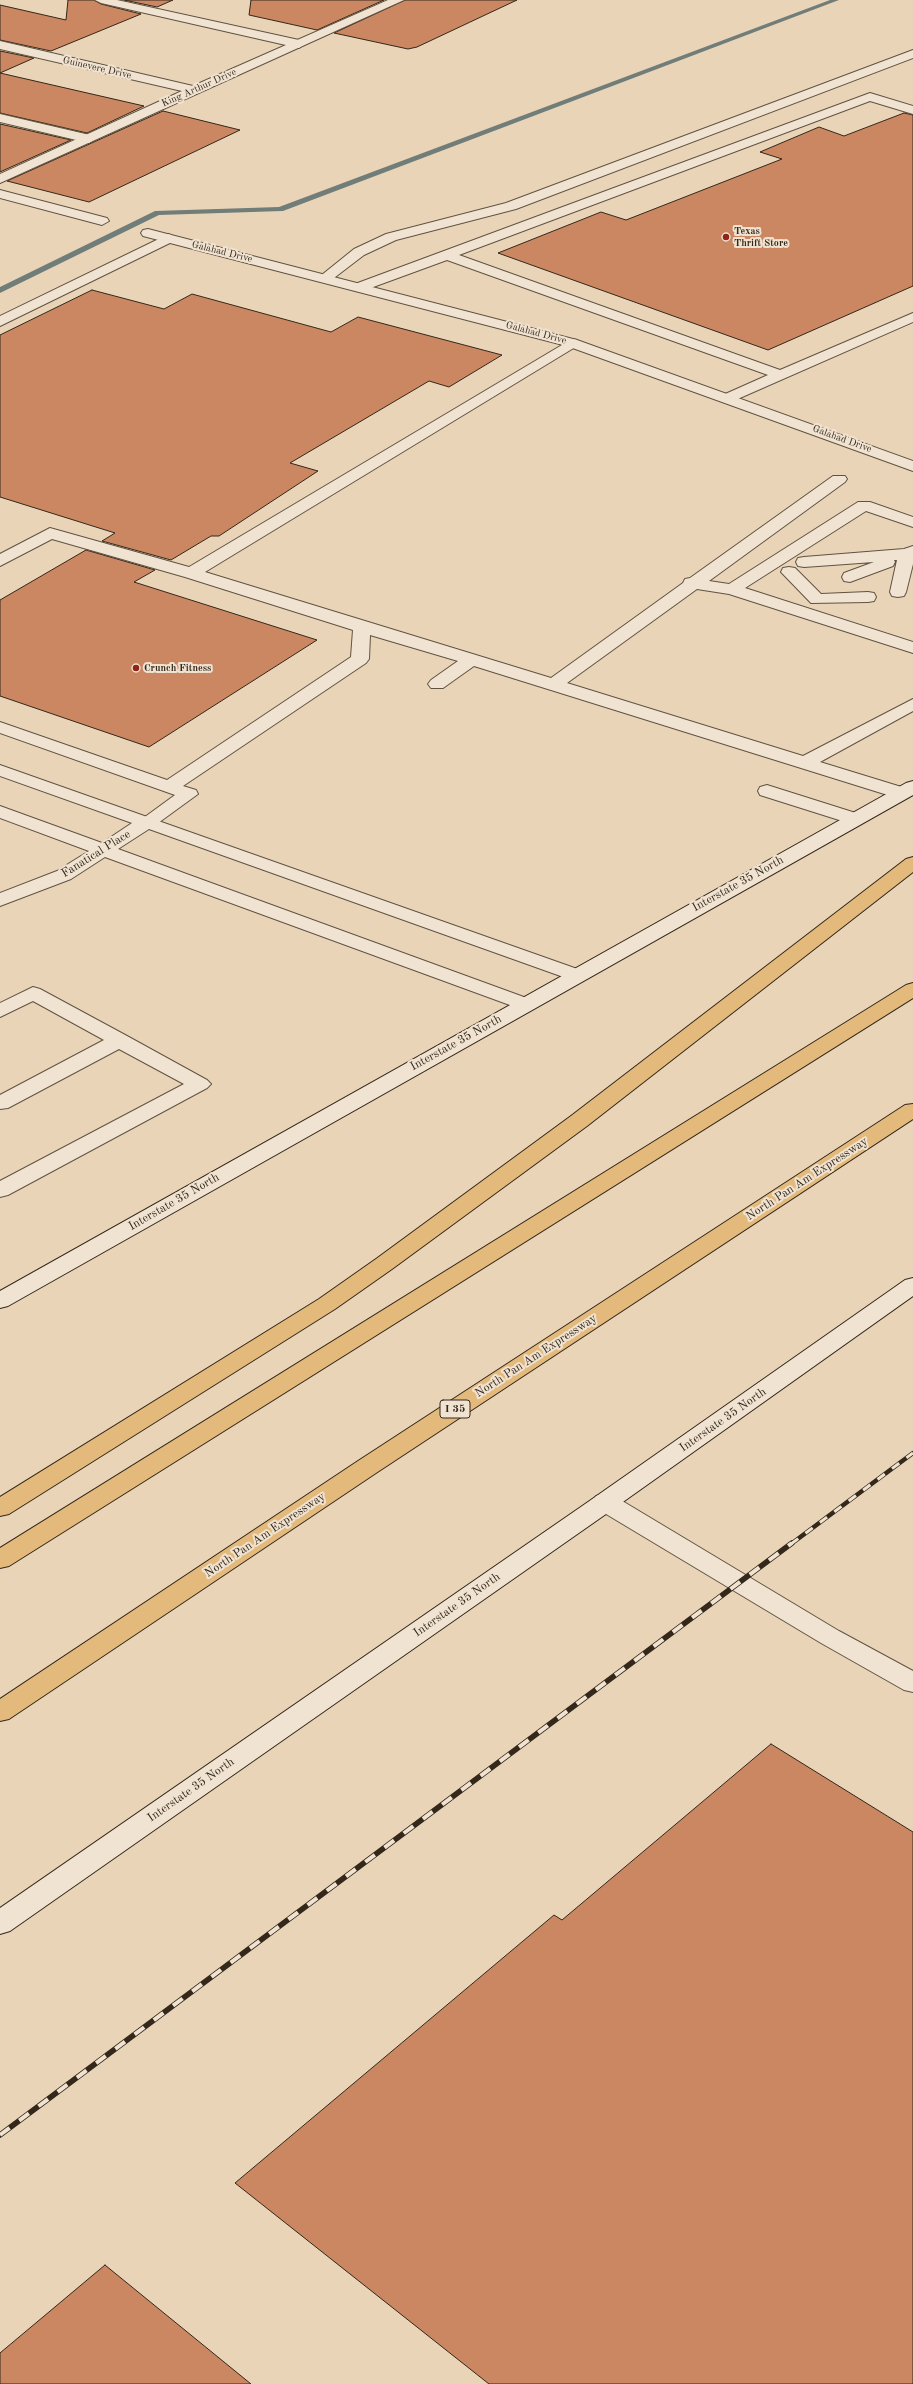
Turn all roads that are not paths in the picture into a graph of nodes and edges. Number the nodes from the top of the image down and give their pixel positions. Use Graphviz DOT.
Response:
graph roads {
  1 [pos="101,0"];
  2 [pos="398,0"];
  3 [pos="299,44"];
  4 [pos="0,45"];
  5 [pos="913,54"];
  6 [pos="887,64"];
  7 [pos="913,69"];
  8 [pos="194,90"];
  9 [pos="913,110"];
  10 [pos="0,118"];
  11 [pos="88,139"];
  12 [pos="0,179"];
  13 [pos="0,194"];
  14 [pos="102,220"];
  15 [pos="148,233"];
  16 [pos="169,238"];
  17 [pos="447,255"];
  18 [pos="325,278"];
  19 [pos="360,287"];
  20 [pos="913,317"];
  21 [pos="0,322"];
  22 [pos="572,343"];
  23 [pos="781,375"];
  24 [pos="728,398"];
  25 [pos="913,466"];
  26 [pos="839,479"];
  27 [pos="913,522"];
  28 [pos="910,552"];
  29 [pos="0,561"];
  30 [pos="789,572"];
  31 [pos="191,573"];
  32 [pos="828,577"];
  33 [pos="691,583"];
  34 [pos="732,589"];
  35 [pos="817,598"];
  36 [pos="799,611"];
  37 [pos="362,627"];
  38 [pos="913,648"];
  39 [pos="472,659"];
  40 [pos="437,684"];
  41 [pos="554,684"];
  42 [pos="913,704"];
  43 [pos="0,727"];
  44 [pos="804,763"];
  45 [pos="0,770"];
  46 [pos="169,787"];
  47 [pos="907,790"];
  48 [pos="767,791"];
  49 [pos="0,812"];
  50 [pos="855,819"];
  51 [pos="147,822"];
  52 [pos="103,850"];
  53 [pos="913,864"];
  54 [pos="0,900"];
  55 [pos="576,975"];
  56 [pos="913,989"];
  57 [pos="525,1004"];
  58 [pos="0,1011"];
  59 [pos="120,1040"];
  60 [pos="0,1103"];
  61 [pos="913,1110"];
  62 [pos="0,1190"];
  63 [pos="913,1285"];
  64 [pos="0,1300"];
  65 [pos="605,1502"];
  66 [pos="0,1508"];
  67 [pos="0,1560"];
  68 [pos="913,1683"];
  69 [pos="0,1712"];
  70 [pos="0,1923"];
  1 -- 3 [label="street"];
  2 -- 3 [label="street, King Arthur Drive"];
  3 -- 8 [label="street, King Arthur Drive"];
  4 -- 8 [label="street, Guinevere Drive"];
  5 -- 6 [label="street"];
  6 -- 7 [label="street"];
  6 -- 18 [label="street"];
  8 -- 11 [label="street, King Arthur Drive"];
  9 -- 17 [label="street"];
  10 -- 11 [label="street"];
  11 -- 12 [label="street, King Arthur Drive"];
  13 -- 14 [label="street"];
  15 -- 16 [label="street, Galahad Drive"];
  16 -- 18 [label="street, Galahad Drive"];
  16 -- 21 [label="street"];
  17 -- 19 [label="street"];
  17 -- 23 [label="street"];
  18 -- 19 [label="street, Galahad Drive"];
  19 -- 22 [label="street, Galahad Drive"];
  20 -- 23 [label="street"];
  22 -- 24 [label="street, Galahad Drive"];
  22 -- 31 [label="street"];
  23 -- 24 [label="street"];
  24 -- 25 [label="street, Galahad Drive"];
  26 -- 33 [label="street"];
  27 -- 34 [label="street"];
  28 -- 32 [label="street"];
  28 -- 32 [label="street"];
  28 -- 35 [label="street"];
  29 -- 31 [label="street"];
  30 -- 35 [label="street"];
  31 -- 37 [label="street"];
  32 -- 35 [label="street"];
  32 -- 35 [label="street"];
  33 -- 34 [label="street"];
  33 -- 41 [label="street"];
  34 -- 36 [label="street"];
  35 -- 36 [label="street"];
  36 -- 38 [label="street"];
  37 -- 39 [label="street"];
  37 -- 46 [label="street"];
  39 -- 40 [label="street"];
  39 -- 41 [label="street"];
  41 -- 44 [label="street"];
  42 -- 44 [label="street"];
  43 -- 46 [label="street"];
  44 -- 47 [label="street"];
  45 -- 51 [label="street"];
  46 -- 51 [label="street, Fanatical Place"];
  47 -- 50 [label="street, Interstate 35 North"];
  48 -- 50 [label="street"];
  49 -- 52 [label="street"];
  50 -- 55 [label="street, Interstate 35 North"];
  51 -- 52 [label="street, Fanatical Place"];
  51 -- 55 [label="street"];
  52 -- 54 [label="street, Fanatical Place"];
  52 -- 57 [label="street"];
  53 -- 66 [label="highway"];
  55 -- 57 [label="street, Interstate 35 North"];
  56 -- 67 [label="highway"];
  57 -- 64 [label="street, Interstate 35 North"];
  58 -- 59 [label="street"];
  59 -- 60 [label="street"];
  59 -- 62 [label="street"];
  61 -- 69 [label="highway, North Pan Am Expressway / I 35"];
  63 -- 65 [label="street, Interstate 35 North"];
  65 -- 68 [label="street"];
  65 -- 70 [label="street, Interstate 35 North"];
}
